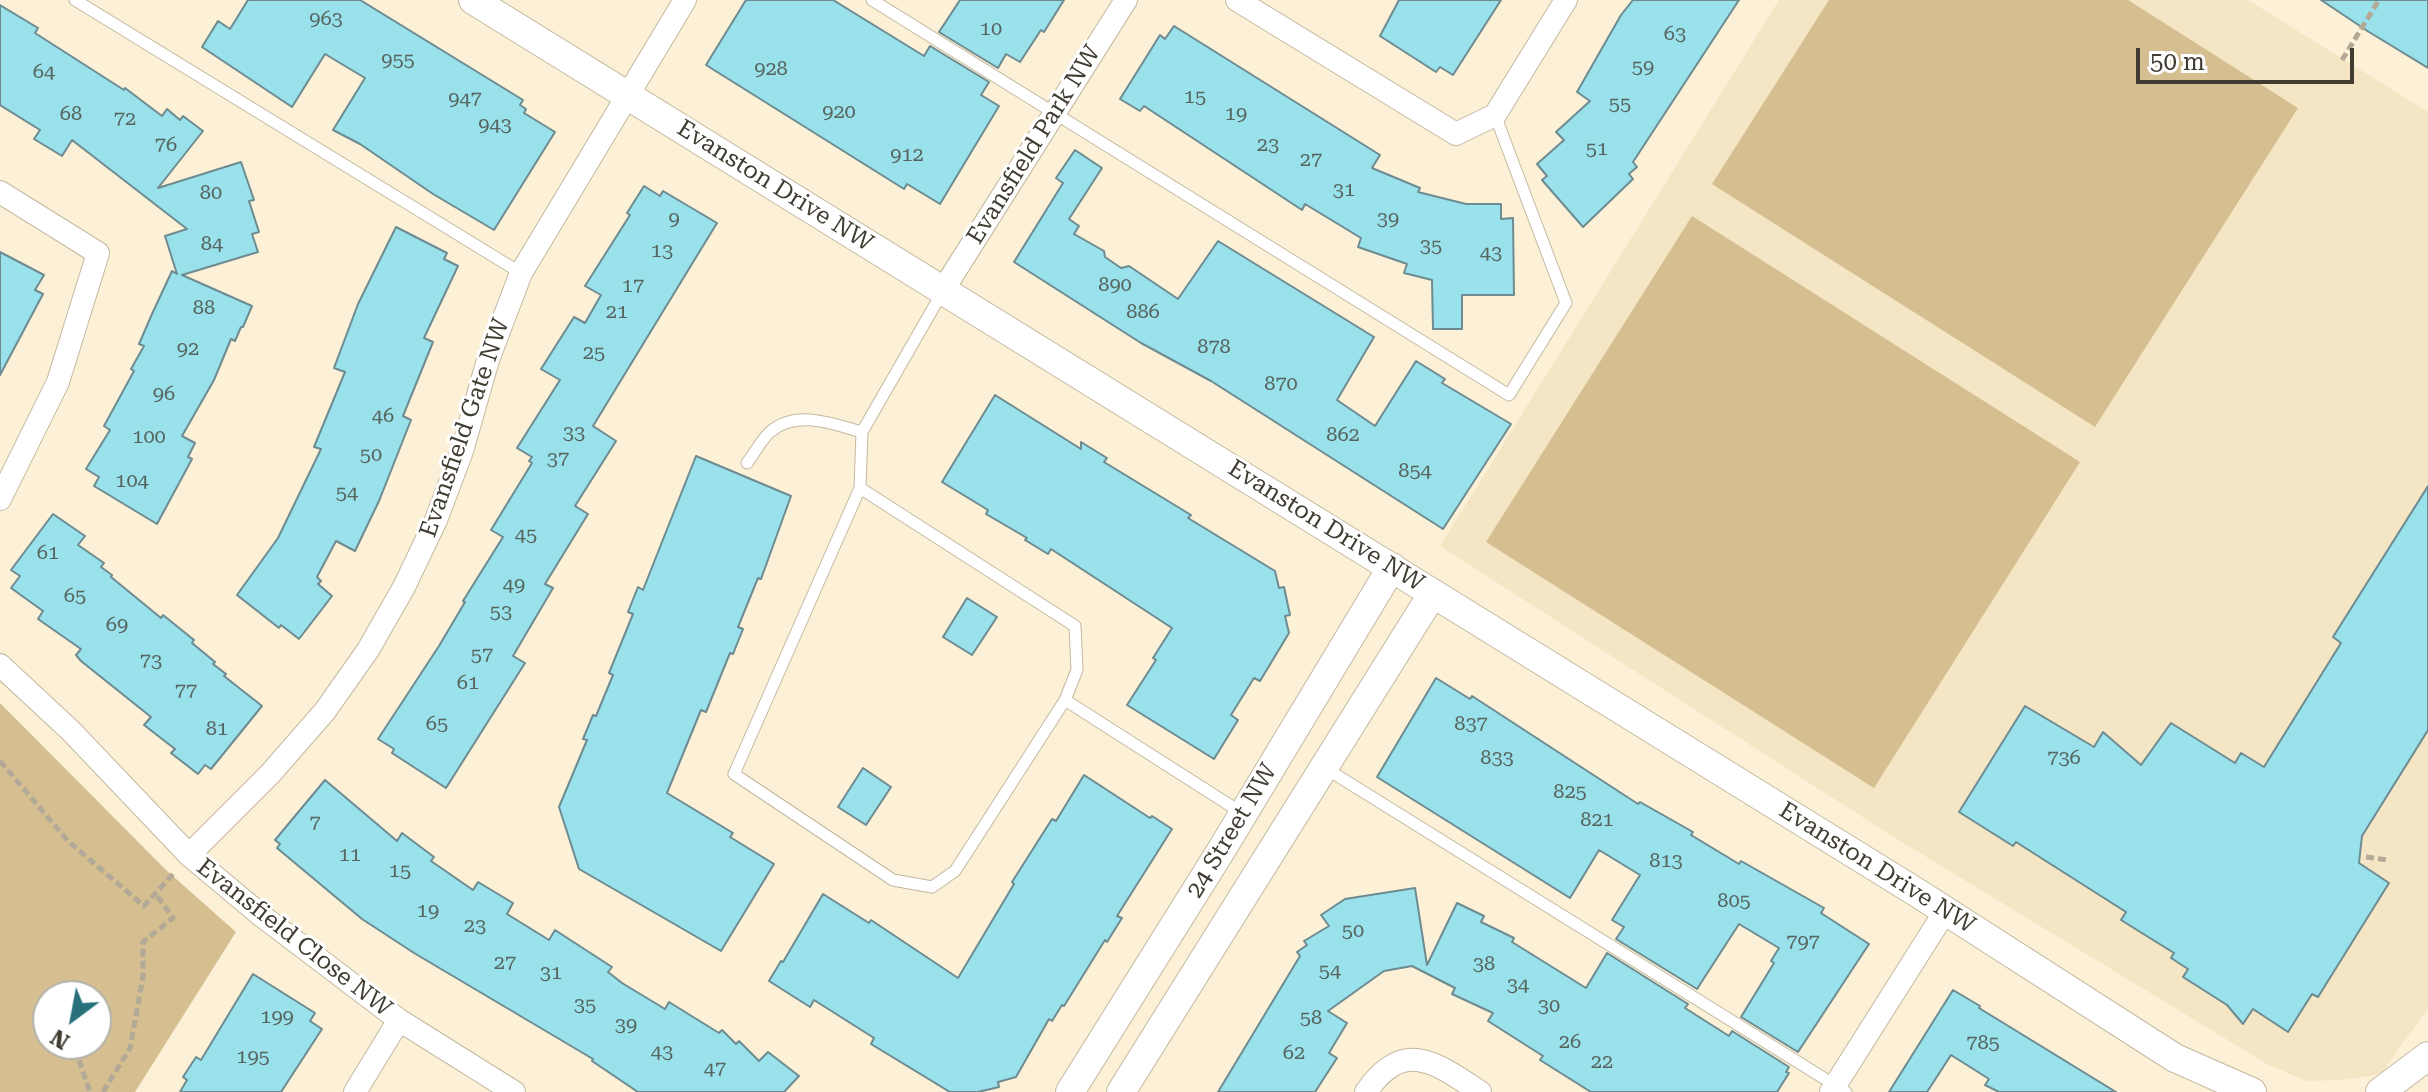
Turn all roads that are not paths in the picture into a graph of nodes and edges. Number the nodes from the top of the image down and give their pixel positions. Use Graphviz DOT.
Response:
graph roads {
  1 [pos="75,0"];
  2 [pos="473,0"];
  3 [pos="685,0"];
  4 [pos="872,0"];
  5 [pos="1126,0"];
  6 [pos="1237,0"];
  7 [pos="1566,0"];
  8 [pos="627,96"];
  9 [pos="1054,113"];
  10 [pos="1495,115"];
  11 [pos="0,192"];
  12 [pos="521,273"];
  13 [pos="943,290"];
  14 [pos="862,432"];
  15 [pos="747,463"];
  16 [pos="860,488"];
  17 [pos="0,499"];
  18 [pos="1392,567"];
  19 [pos="1433,593"];
  20 [pos="0,665"];
  21 [pos="1065,700"];
  22 [pos="1325,768"];
  23 [pos="1243,814"];
  24 [pos="189,855"];
  25 [pos="1946,910"];
  26 [pos="399,1020"];
  27 [pos="2428,1056"];
  28 [pos="2175,1058"];
  29 [pos="1838,1090"];
  30 [pos="355,1092"];
  31 [pos="514,1092"];
  32 [pos="1070,1092"];
  33 [pos="1121,1092"];
  34 [pos="1366,1092"];
  35 [pos="1480,1092"];
  36 [pos="2213,1092"];
  37 [pos="2252,1092"];
  38 [pos="2380,1092"];
  1 -- 12 [label="lane"];
  2 -- 8 [label="street, Evanston Drive NW"];
  3 -- 8 [label="street, Evansfield Gate NW"];
  4 -- 9 [label="lane"];
  5 -- 9 [label="street, Evansfield Park NW"];
  6 -- 10 [label="street"];
  7 -- 10 [label="street"];
  8 -- 12 [label="street, Evansfield Gate NW"];
  8 -- 13 [label="street, Evanston Drive NW"];
  9 -- 10 [label="lane"];
  9 -- 13 [label="street, Evansfield Park NW"];
  11 -- 17 [label="street"];
  12 -- 24 [label="street, Evansfield Gate NW"];
  13 -- 14 [label="lane"];
  13 -- 18 [label="street, Evanston Drive NW"];
  14 -- 15 [label="lane"];
  14 -- 16 [label="lane"];
  16 -- 21 [label="lane"];
  16 -- 21 [label="lane"];
  18 -- 19 [label="street, Evanston Drive NW"];
  18 -- 23 [label="street, 24 Street NW"];
  19 -- 22 [label="street, 24 Street NW"];
  19 -- 25 [label="street, Evanston Drive NW"];
  20 -- 24 [label="street, Evansfield Close NW"];
  21 -- 23 [label="lane"];
  22 -- 29 [label="lane"];
  22 -- 33 [label="street, 24 Street NW"];
  23 -- 32 [label="street, 24 Street NW"];
  24 -- 26 [label="street, Evansfield Close NW"];
  25 -- 28 [label="street, Evanston Drive NW"];
  25 -- 29 [label="street"];
  26 -- 30 [label="street, Evansfield Close NW"];
  26 -- 31 [label="street, Evansfield Close NW"];
  27 -- 38 [label="street"];
  28 -- 36 [label="street, Evanston Drive NW"];
  28 -- 37 [label="street, Evanston Drive NW"];
  34 -- 35 [label="street"];
}
